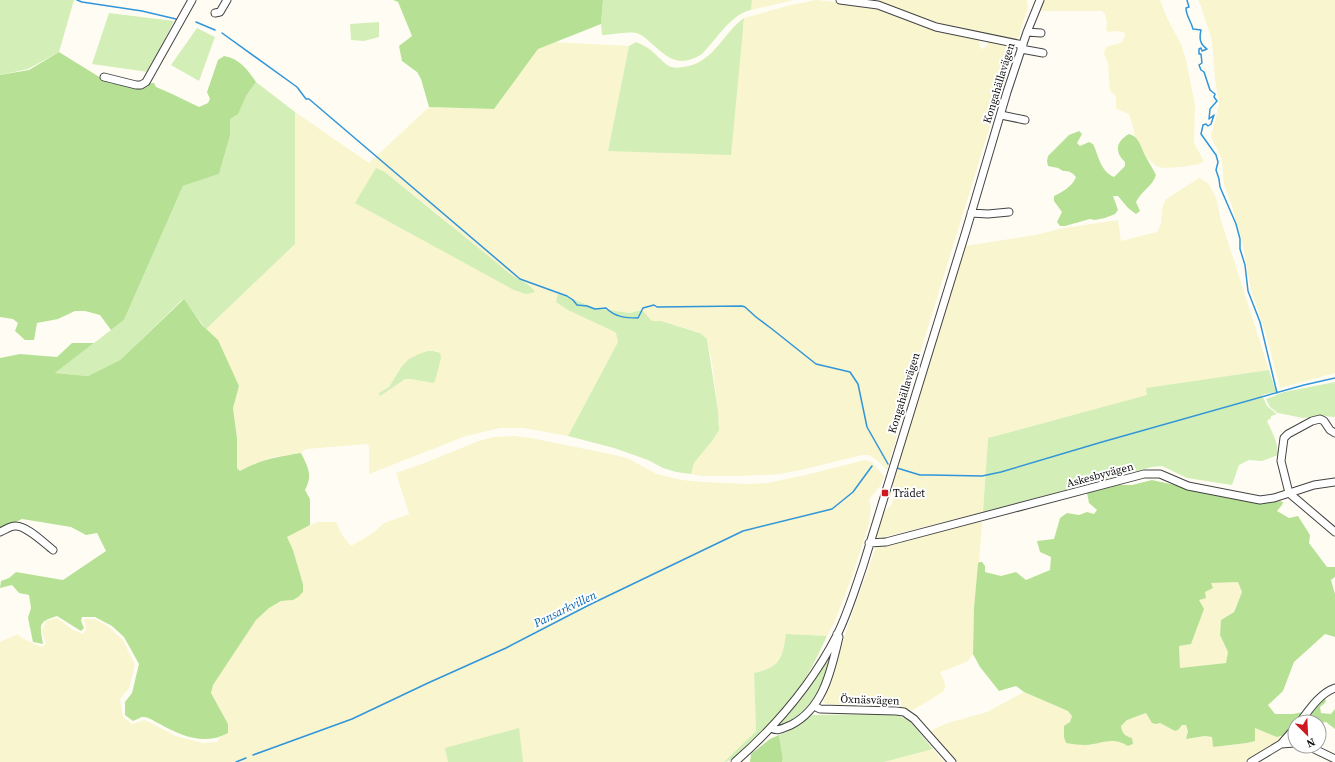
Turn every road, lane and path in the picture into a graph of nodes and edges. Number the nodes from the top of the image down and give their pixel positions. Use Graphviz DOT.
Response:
graph roads {
  1 [pos="192,0"];
  2 [pos="228,0"];
  3 [pos="840,0"];
  4 [pos="1040,0"];
  5 [pos="216,13"];
  6 [pos="1027,32"];
  7 [pos="1041,33"];
  8 [pos="1022,47"];
  9 [pos="1043,53"];
  10 [pos="104,77"];
  11 [pos="1001,116"];
  12 [pos="1025,120"];
  13 [pos="1009,212"];
  14 [pos="971,213"];
  15 [pos="1335,433"];
  16 [pos="1335,482"];
  17 [pos="1289,493"];
  18 [pos="0,532"];
  19 [pos="1335,532"];
  20 [pos="869,543"];
  21 [pos="53,550"];
  22 [pos="837,634"];
  23 [pos="1335,688"];
  24 [pos="814,706"];
  25 [pos="1307,714"];
  26 [pos="771,728"];
  27 [pos="1287,737"];
  28 [pos="1281,744"];
  29 [pos="1287,744"];
  30 [pos="1325,754"];
  31 [pos="1335,759"];
  32 [pos="734,762"];
  33 [pos="952,762"];
  34 [pos="1252,762"];
  1 -- 10 [label="street"];
  2 -- 5 [label="street"];
  3 -- 8 [label="street"];
  4 -- 6 [label="street, Kongahällavägen"];
  6 -- 7 [label="street"];
  6 -- 8 [label="street, Kongahällavägen"];
  8 -- 9 [label="street"];
  8 -- 11 [label="street, Kongahällavägen"];
  11 -- 12 [label="street"];
  11 -- 14 [label="street, Kongahällavägen"];
  13 -- 14 [label="street"];
  14 -- 20 [label="street, Kongahällavägen"];
  15 -- 17 [label="street"];
  16 -- 17 [label="street, Askesbyvägen"];
  17 -- 19 [label="street"];
  17 -- 20 [label="street, Askesbyvägen"];
  18 -- 21 [label="street"];
  20 -- 22 [label="street, Kongahällavägen"];
  22 -- 24 [label="street"];
  22 -- 26 [label="street, Kongahällavägen"];
  23 -- 25 [label="street"];
  24 -- 26 [label="street"];
  24 -- 33 [label="street, Öxnäsvägen"];
  26 -- 32 [label="street, Kongahällavägen"];
  27 -- 28 [label="street"];
  28 -- 29 [label="street"];
  28 -- 34 [label="street"];
  30 -- 31 [label="street"];
}
